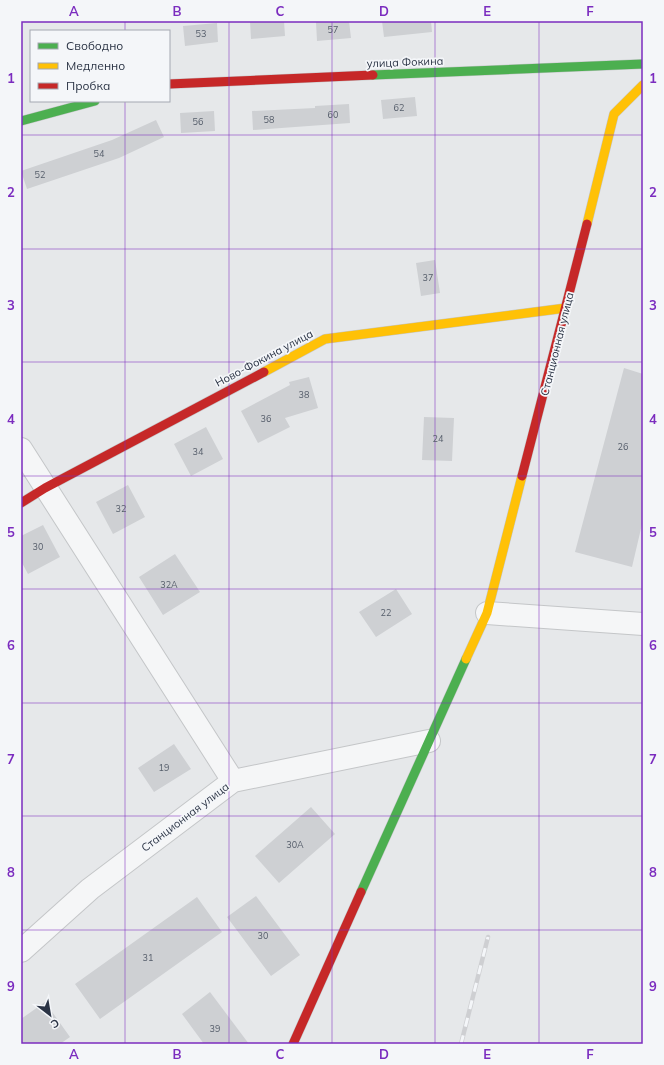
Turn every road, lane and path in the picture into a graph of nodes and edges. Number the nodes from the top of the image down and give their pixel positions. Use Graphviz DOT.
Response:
graph roads {
  1 [pos="643,64"];
  2 [pos="170,84"];
  3 [pos="643,86"];
  4 [pos="91,102"];
  5 [pos="21,121"];
  6 [pos="566,308"];
  7 [pos="21,449"];
  8 [pos="45,488"];
  9 [pos="21,503"];
  10 [pos="487,613"];
  11 [pos="643,624"];
  12 [pos="428,741"];
  13 [pos="233,781"];
  14 [pos="21,951"];
  15 [pos="293,1044"];
  1 -- 2 [label="street, улица Фокина"];
  3 -- 6 [label="street, Станционная улица"];
  4 -- 5 [label="street"];
  6 -- 8 [label="street, Ново-Фокина улица"];
  6 -- 10 [label="street, Станционная улица"];
  7 -- 8 [label="street"];
  8 -- 9 [label="street, Ново-Фокина улица"];
  8 -- 13 [label="street"];
  10 -- 11 [label="street"];
  10 -- 12 [label="street, Станционная улица"];
  12 -- 13 [label="street, Станционная улица"];
  12 -- 15 [label="street, Станционная улица"];
  13 -- 14 [label="street, Станционная улица"];
}
